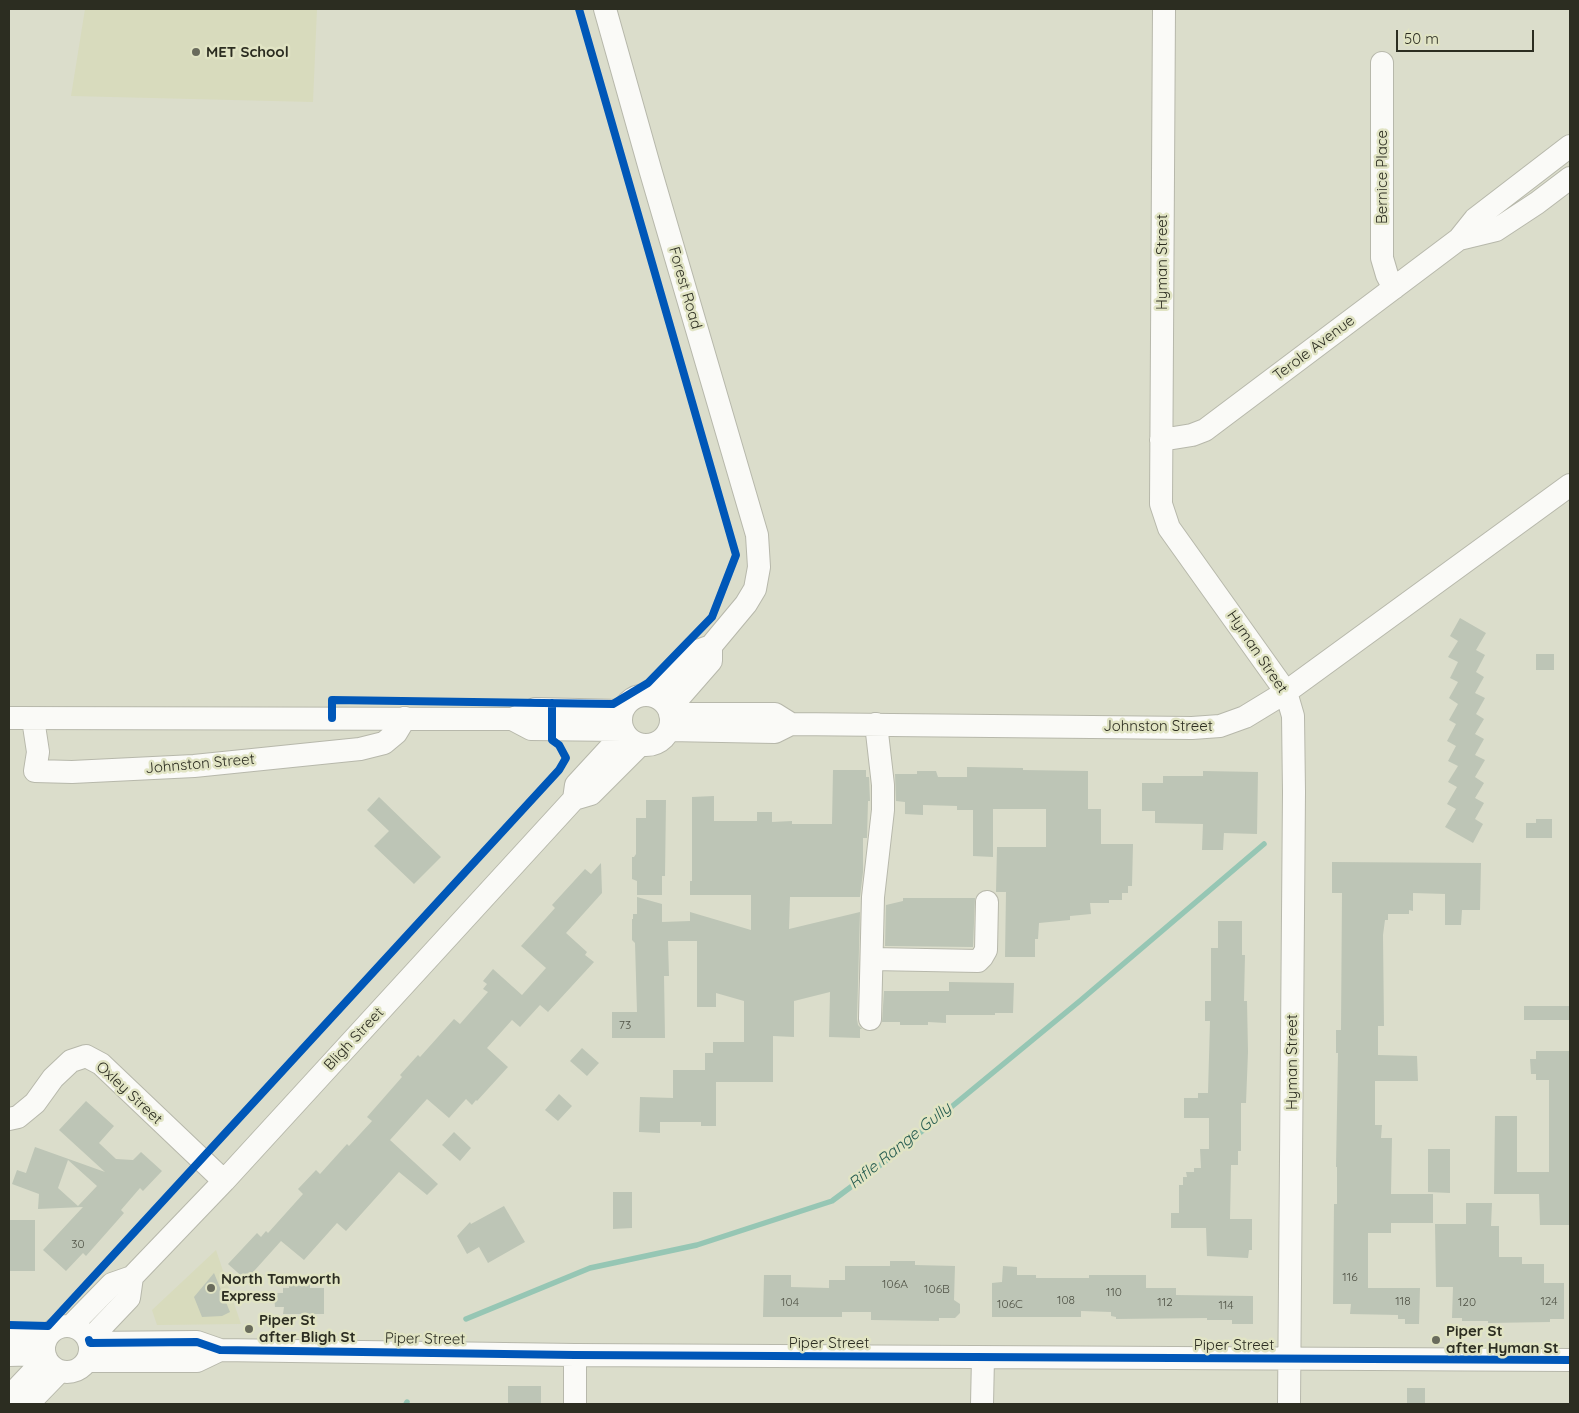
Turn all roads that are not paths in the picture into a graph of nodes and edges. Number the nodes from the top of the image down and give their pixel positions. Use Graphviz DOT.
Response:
graph roads {
  1 [pos="605,9"];
  2 [pos="1164,9"];
  3 [pos="1382,63"];
  4 [pos="1570,146"];
  5 [pos="1570,178"];
  6 [pos="1459,239"];
  7 [pos="1394,288"];
  8 [pos="1161,440"];
  9 [pos="1570,485"];
  10 [pos="1286,692"];
  11 [pos="665,712"];
  12 [pos="9,718"];
  13 [pos="405,718"];
  14 [pos="33,719"];
  15 [pos="512,719"];
  16 [pos="876,724"];
  17 [pos="574,730"];
  18 [pos="627,730"];
  19 [pos="589,771"];
  20 [pos="574,799"];
  21 [pos="987,902"];
  22 [pos="872,959"];
  23 [pos="870,1019"];
  24 [pos="9,1119"];
  25 [pos="224,1181"];
  26 [pos="132,1278"];
  27 [pos="71,1326"];
  28 [pos="9,1338"];
  29 [pos="89,1348"];
  30 [pos="49,1355"];
  31 [pos="575,1355"];
  32 [pos="9,1356"];
  33 [pos="983,1358"];
  34 [pos="1290,1358"];
  35 [pos="1570,1360"];
  36 [pos="14,1395"];
  37 [pos="575,1404"];
  38 [pos="982,1404"];
  39 [pos="1289,1404"];
  1 -- 11 [label="street, Forest Road"];
  2 -- 8 [label="street, Hyman Street"];
  3 -- 7 [label="street, Bernice Place"];
  4 -- 6 [label="street, Terole Avenue"];
  5 -- 6 [label="street, Terole Avenue"];
  6 -- 7 [label="street, Terole Avenue"];
  7 -- 8 [label="street, Terole Avenue"];
  8 -- 10 [label="street, Hyman Street"];
  9 -- 10 [label="street, Johnston Street"];
  10 -- 16 [label="street, Johnston Street"];
  10 -- 34 [label="street, Hyman Street"];
  11 -- 16 [label="street, Johnston Street"];
  11 -- 18 [label="street"];
  11 -- 18 [label="street, Johnston Street"];
  12 -- 14 [label="street"];
  13 -- 14 [label="street"];
  13 -- 14 [label="street, Johnston Street"];
  13 -- 15 [label="street"];
  15 -- 17 [label="street"];
  15 -- 18 [label="street"];
  16 -- 22 [label="street"];
  17 -- 18 [label="street"];
  17 -- 19 [label="street"];
  18 -- 19 [label="street, Bligh Street"];
  18 -- 20 [label="street, Bligh Street"];
  19 -- 20 [label="street, Bligh Street"];
  20 -- 25 [label="street, Bligh Street"];
  21 -- 22 [label="street"];
  22 -- 23 [label="street"];
  24 -- 25 [label="street, Oxley Street"];
  25 -- 26 [label="street, Bligh Street"];
  26 -- 27 [label="street, Bligh Street"];
  26 -- 29 [label="street, Bligh Street"];
  27 -- 29 [label="street"];
  27 -- 30 [label="street"];
  28 -- 30 [label="street"];
  29 -- 30 [label="street"];
  29 -- 31 [label="street, Piper Street"];
  30 -- 32 [label="street"];
  30 -- 36 [label="street"];
  31 -- 33 [label="street, Piper Street"];
  31 -- 37 [label="street"];
  33 -- 34 [label="street, Piper Street"];
  33 -- 38 [label="street"];
  34 -- 35 [label="street, Piper Street"];
  34 -- 39 [label="street, Hyman Street"];
}
